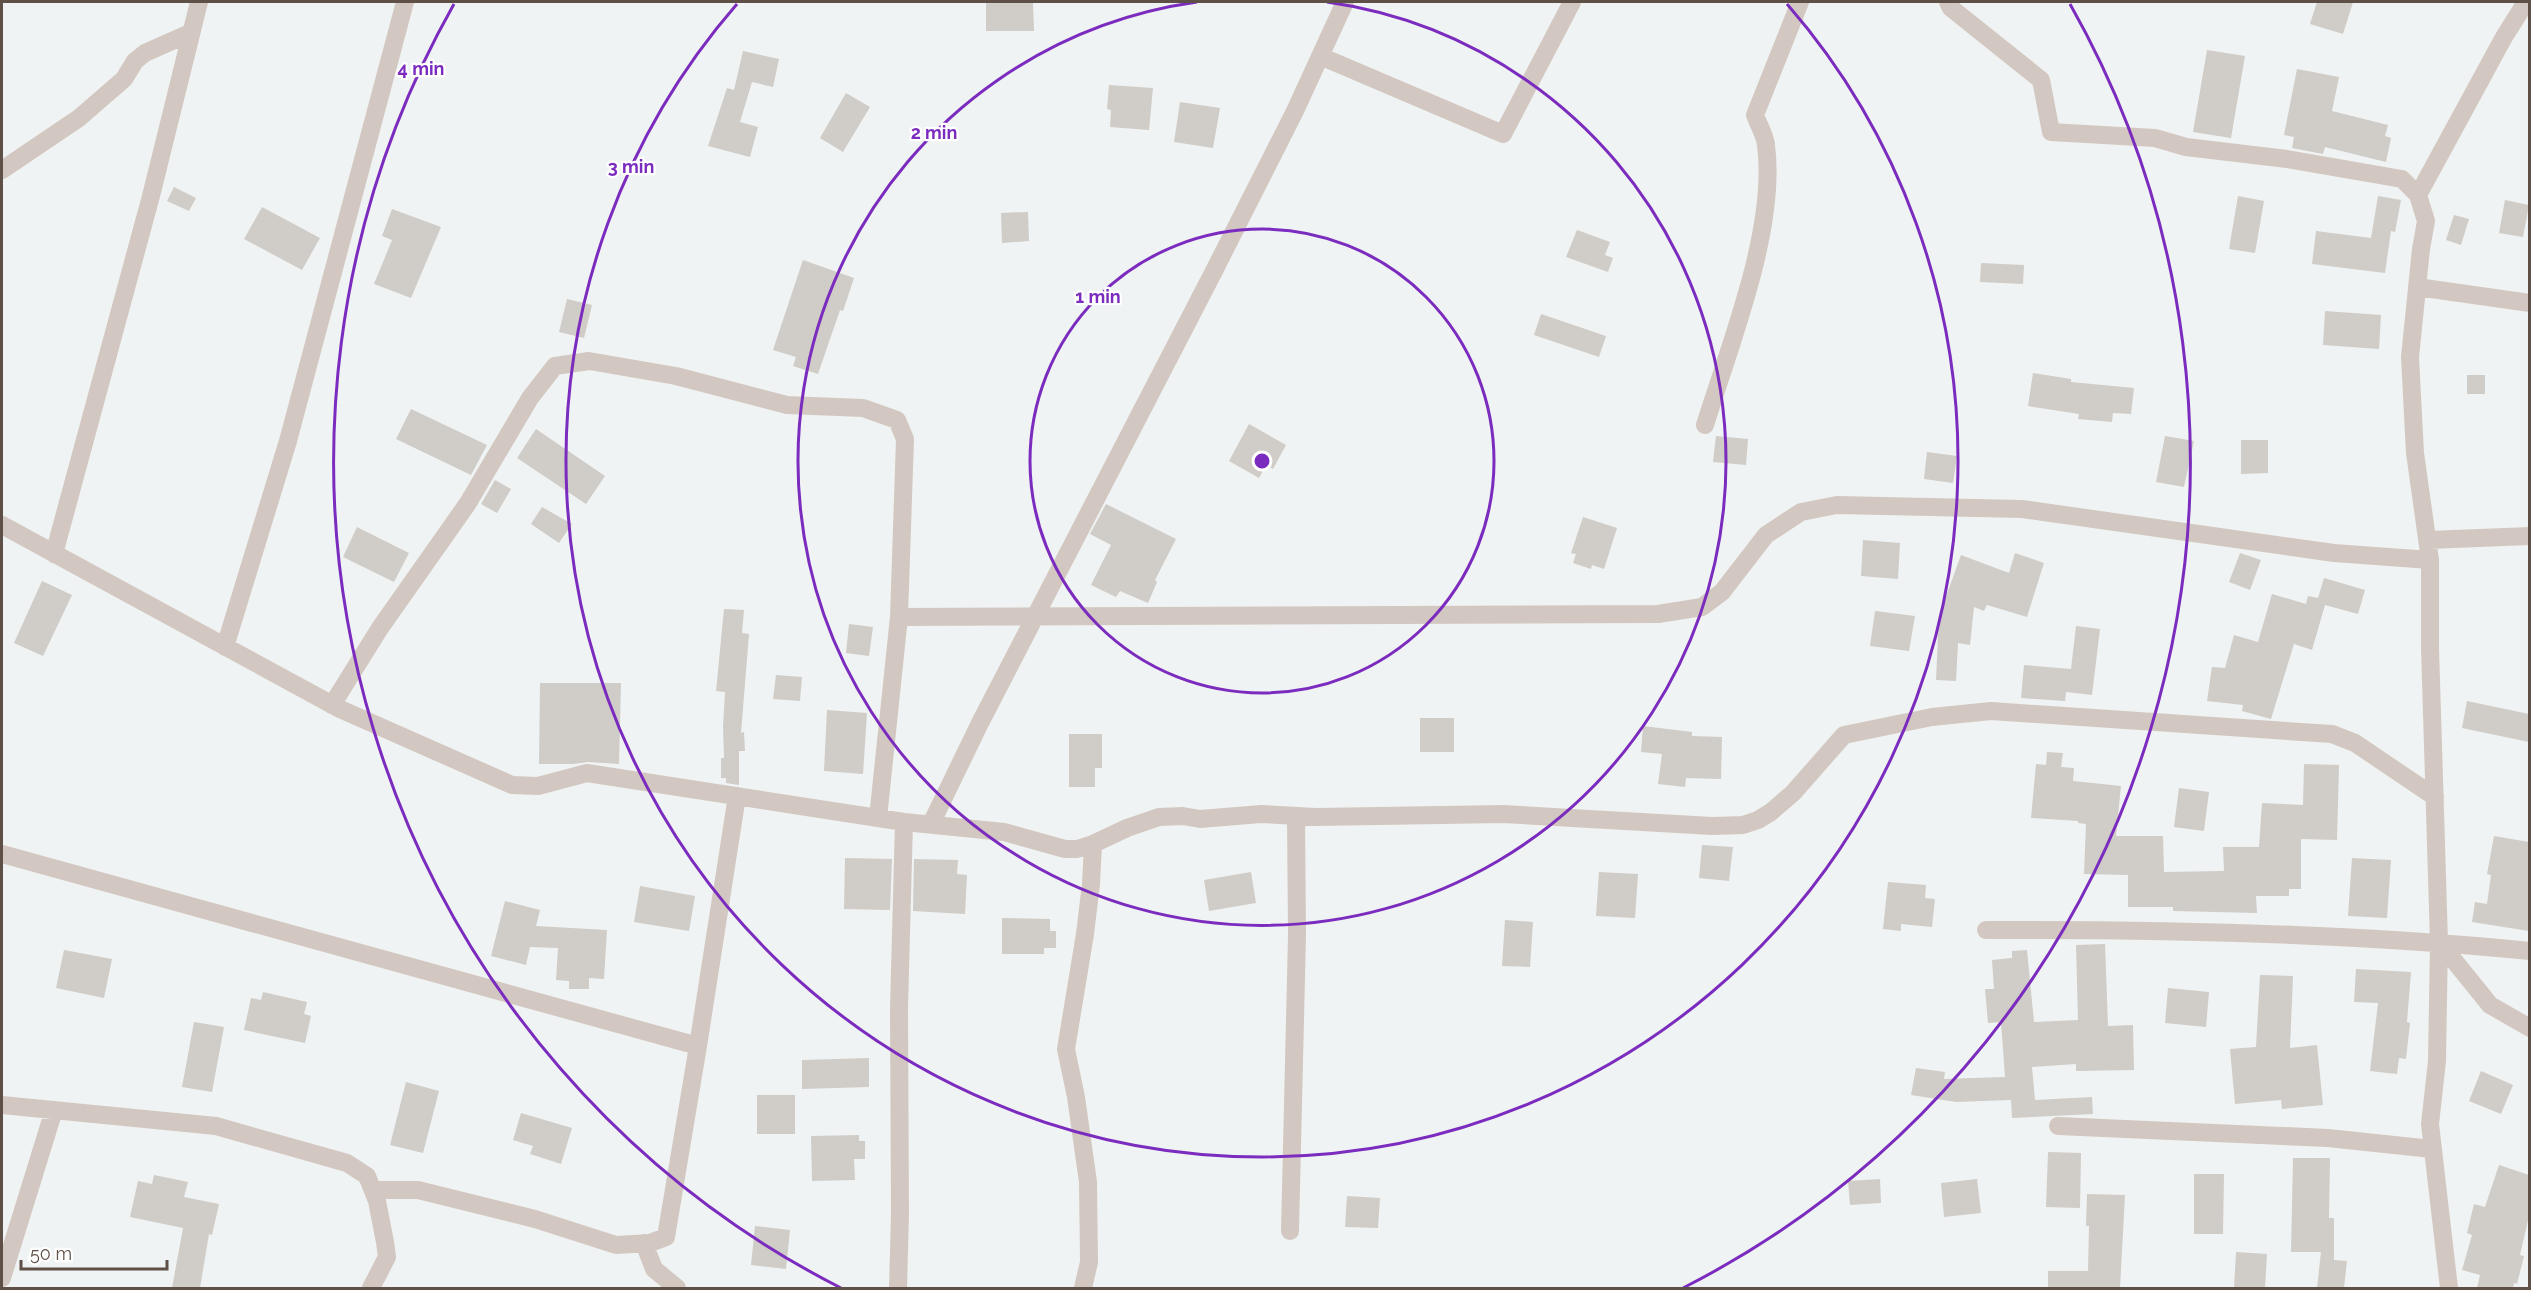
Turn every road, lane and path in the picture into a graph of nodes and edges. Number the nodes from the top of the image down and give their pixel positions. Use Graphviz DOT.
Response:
graph roads {
  1 [pos="199,2"];
  2 [pos="405,2"];
  3 [pos="1345,2"];
  4 [pos="1572,2"];
  5 [pos="1800,2"];
  6 [pos="1948,2"];
  7 [pos="2526,2"];
  8 [pos="190,33"];
  9 [pos="1320,56"];
  10 [pos="2,170"];
  11 [pos="2418,195"];
  12 [pos="2417,287"];
  13 [pos="2529,303"];
  14 [pos="1706,425"];
  15 [pos="2,525"];
  16 [pos="2529,536"];
  17 [pos="2427,540"];
  18 [pos="54,554"];
  19 [pos="2430,560"];
  20 [pos="1036,615"];
  21 [pos="899,617"];
  22 [pos="225,647"];
  23 [pos="332,705"];
  24 [pos="737,796"];
  25 [pos="2435,797"];
  26 [pos="1296,816"];
  27 [pos="878,818"];
  28 [pos="904,822"];
  29 [pos="931,824"];
  30 [pos="1093,844"];
  31 [pos="2,854"];
  32 [pos="1986,930"];
  33 [pos="2439,942"];
  34 [pos="2529,951"];
  35 [pos="2529,1028"];
  36 [pos="698,1046"];
  37 [pos="2,1105"];
  38 [pos="54,1110"];
  39 [pos="2058,1126"];
  40 [pos="2432,1149"];
  41 [pos="373,1190"];
  42 [pos="1290,1231"];
  43 [pos="644,1243"];
  44 [pos="2,1278"];
  45 [pos="371,1288"];
  46 [pos="677,1288"];
  47 [pos="898,1288"];
  48 [pos="1083,1288"];
  49 [pos="2449,1288"];
  1 -- 8 [label="street"];
  2 -- 22 [label="street"];
  3 -- 9 [label="street"];
  4 -- 9 [label="street"];
  5 -- 14 [label="street"];
  6 -- 11 [label="street"];
  7 -- 11 [label="street"];
  8 -- 10 [label="street"];
  8 -- 18 [label="street"];
  9 -- 20 [label="street"];
  11 -- 12 [label="street"];
  12 -- 13 [label="street"];
  12 -- 17 [label="street"];
  15 -- 18 [label="street"];
  16 -- 17 [label="street"];
  17 -- 19 [label="street"];
  18 -- 22 [label="street"];
  19 -- 20 [label="street"];
  19 -- 25 [label="street"];
  20 -- 21 [label="street"];
  20 -- 29 [label="street"];
  21 -- 23 [label="street"];
  21 -- 27 [label="street"];
  22 -- 23 [label="street"];
  23 -- 24 [label="street"];
  24 -- 27 [label="street"];
  24 -- 36 [label="street"];
  25 -- 26 [label="street"];
  25 -- 33 [label="street"];
  26 -- 30 [label="street"];
  26 -- 42 [label="street"];
  27 -- 28 [label="street"];
  28 -- 29 [label="street"];
  28 -- 47 [label="street"];
  29 -- 30 [label="street"];
  30 -- 48 [label="street"];
  31 -- 36 [label="street"];
  32 -- 33 [label="street"];
  33 -- 34 [label="street"];
  33 -- 35 [label="street"];
  33 -- 40 [label="street"];
  36 -- 43 [label="street"];
  37 -- 38 [label="street"];
  38 -- 41 [label="street"];
  38 -- 44 [label="street"];
  39 -- 40 [label="street"];
  40 -- 49 [label="street"];
  41 -- 43 [label="street"];
  41 -- 45 [label="street"];
  43 -- 46 [label="street"];
}
